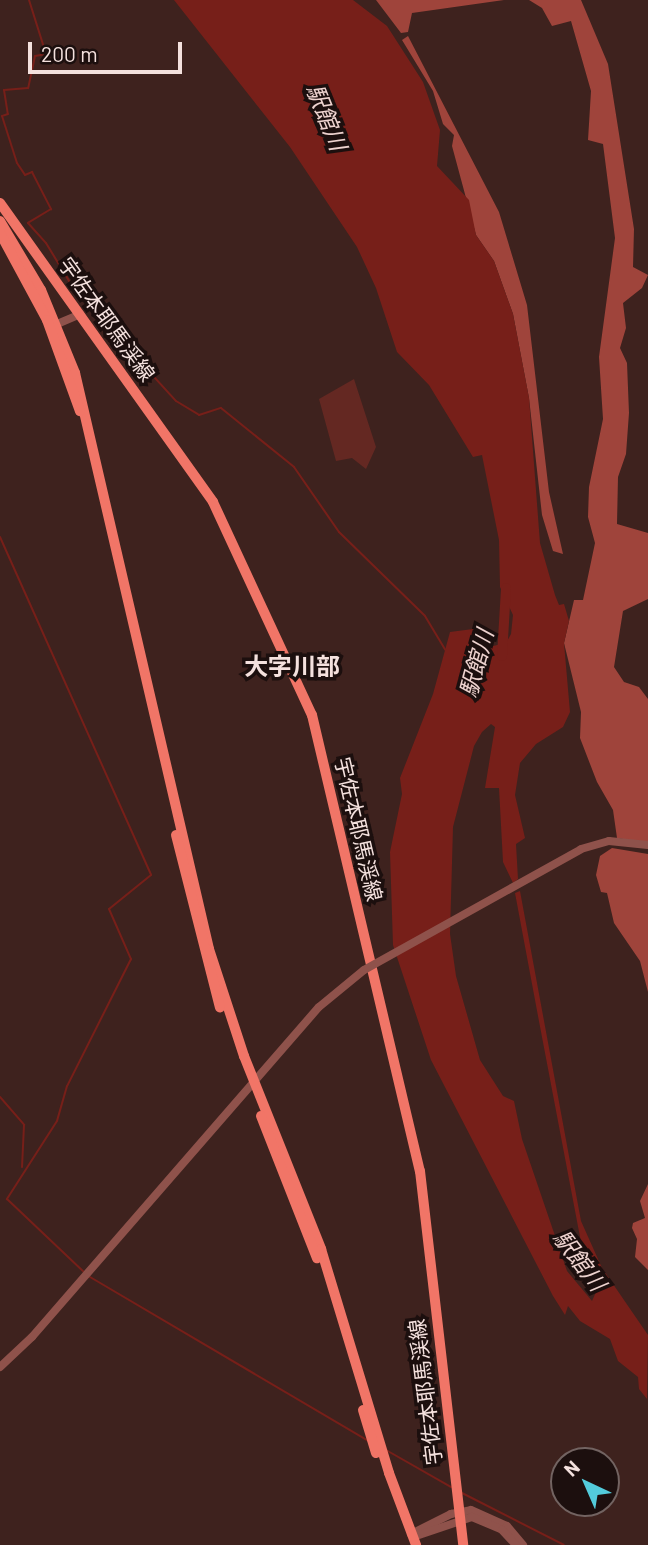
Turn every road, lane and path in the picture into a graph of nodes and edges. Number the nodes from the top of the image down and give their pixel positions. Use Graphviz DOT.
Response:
graph roads {
  1 [pos="0,203"];
  2 [pos="0,221"];
  3 [pos="0,233"];
  4 [pos="80,314"];
  5 [pos="54,325"];
  6 [pos="648,845"];
  7 [pos="252,1085"];
  8 [pos="0,1367"];
  9 [pos="460,1515"];
  10 [pos="411,1534"];
  11 [pos="410,1545"];
  12 [pos="416,1545"];
  13 [pos="463,1545"];
  14 [pos="516,1545"];
  15 [pos="523,1545"];
  1 -- 4 [label="main road, 宇佐本耶馬渓線"];
  2 -- 5 [label="main road, 宇佐本耶馬渓線"];
  3 -- 5 [label="main road, 宇佐本耶馬渓線"];
  4 -- 5 [label="street"];
  4 -- 9 [label="main road, 宇佐本耶馬渓線"];
  5 -- 7 [label="main road, 宇佐本耶馬渓線"];
  6 -- 7 [label="street, bridge"];
  7 -- 8 [label="street"];
  7 -- 10 [label="main road, 宇佐本耶馬渓線"];
  7 -- 11 [label="main road, 宇佐本耶馬渓線"];
  9 -- 10 [label="street"];
  9 -- 13 [label="main road, 宇佐本耶馬渓線"];
  9 -- 14 [label="street"];
  9 -- 15 [label="street"];
  10 -- 12 [label="main road, 宇佐本耶馬渓線"];
}
